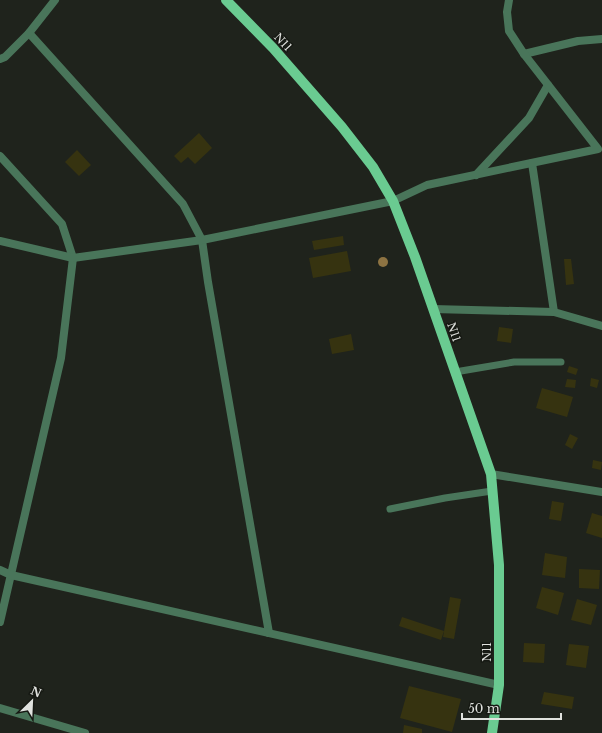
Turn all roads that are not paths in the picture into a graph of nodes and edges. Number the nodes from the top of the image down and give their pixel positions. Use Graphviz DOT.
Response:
graph roads {
  1 [pos="55,0"];
  2 [pos="226,0"];
  3 [pos="509,0"];
  4 [pos="29,33"];
  5 [pos="602,39"];
  6 [pos="524,54"];
  7 [pos="2,60"];
  8 [pos="548,85"];
  9 [pos="600,149"];
  10 [pos="0,156"];
  11 [pos="532,163"];
  12 [pos="476,175"];
  13 [pos="393,201"];
  14 [pos="202,240"];
  15 [pos="0,241"];
  16 [pos="73,258"];
  17 [pos="434,309"];
  18 [pos="554,312"];
  19 [pos="602,326"];
  20 [pos="561,362"];
  21 [pos="455,372"];
  22 [pos="491,474"];
  23 [pos="492,491"];
  24 [pos="602,492"];
  25 [pos="390,508"];
  26 [pos="0,570"];
  27 [pos="11,575"];
  28 [pos="0,622"];
  29 [pos="269,633"];
  30 [pos="499,685"];
  31 [pos="0,708"];
  32 [pos="85,733"];
  33 [pos="492,733"];
  1 -- 4 [label="street"];
  2 -- 13 [label="main road, N11"];
  3 -- 6 [label="street"];
  4 -- 7 [label="street"];
  4 -- 14 [label="street"];
  5 -- 6 [label="street"];
  6 -- 8 [label="street"];
  8 -- 9 [label="street"];
  8 -- 12 [label="street"];
  9 -- 11 [label="street"];
  10 -- 16 [label="street"];
  11 -- 12 [label="street"];
  11 -- 18 [label="street"];
  12 -- 13 [label="street"];
  13 -- 14 [label="street"];
  13 -- 17 [label="main road, N11"];
  14 -- 16 [label="street"];
  14 -- 29 [label="street"];
  15 -- 16 [label="street"];
  16 -- 27 [label="street"];
  17 -- 18 [label="street"];
  17 -- 21 [label="main road, N11"];
  18 -- 19 [label="street"];
  20 -- 21 [label="lane"];
  21 -- 22 [label="main road, N11"];
  22 -- 23 [label="main road, N11"];
  22 -- 24 [label="street"];
  23 -- 25 [label="lane"];
  23 -- 30 [label="main road, N11"];
  26 -- 27 [label="street"];
  27 -- 28 [label="street"];
  27 -- 29 [label="street"];
  29 -- 30 [label="street"];
  30 -- 33 [label="main road, N11"];
  31 -- 32 [label="street"];
}
